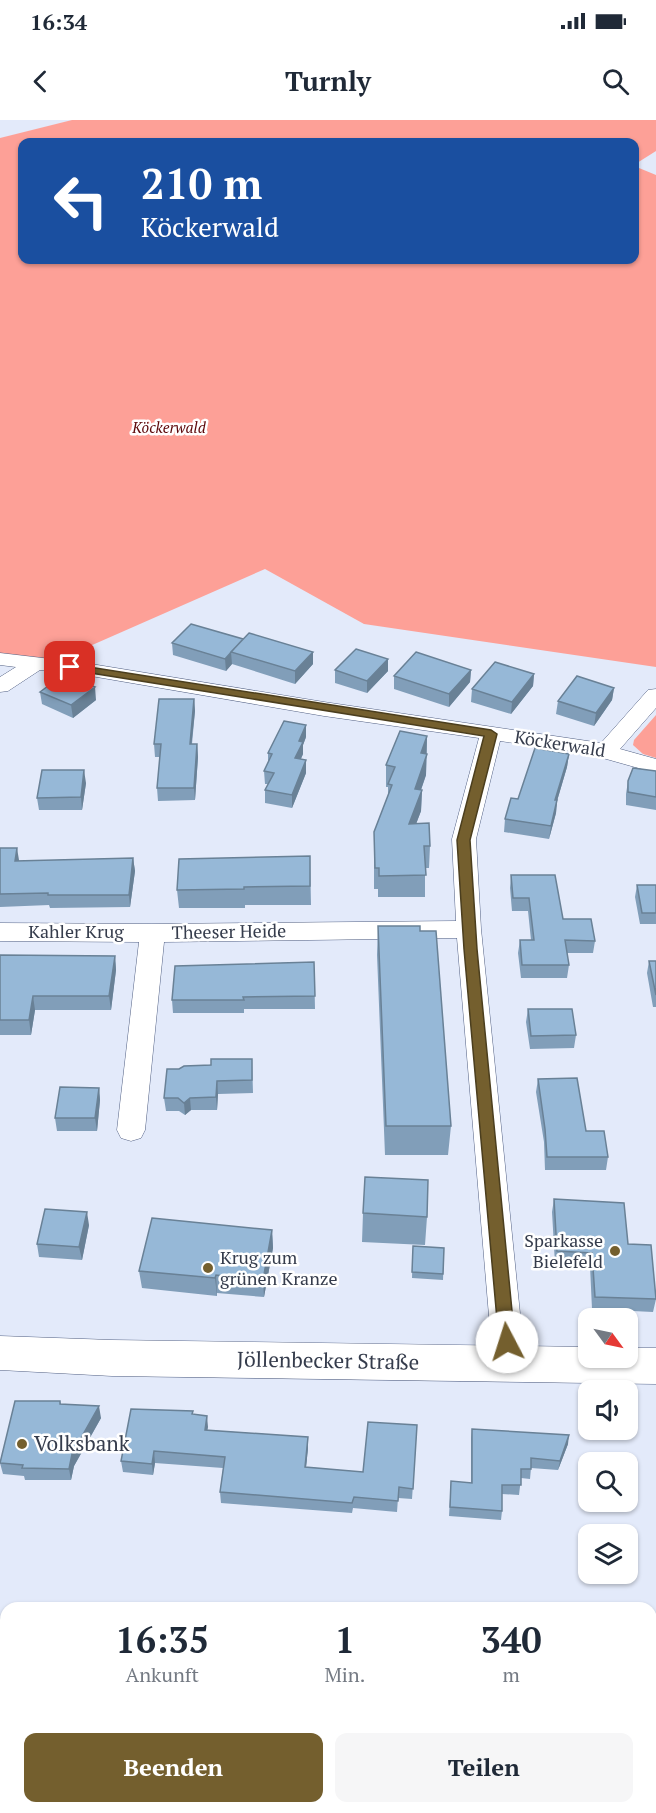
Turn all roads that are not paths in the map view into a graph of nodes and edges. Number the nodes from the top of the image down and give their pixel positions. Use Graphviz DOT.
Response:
graph roads {
  1 [pos="0,659"];
  2 [pos="37,663"];
  3 [pos="0,686"];
  4 [pos="656,695"];
  5 [pos="491,734"];
  6 [pos="608,750"];
  7 [pos="656,766"];
  8 [pos="469,929"];
  9 [pos="0,932"];
  10 [pos="152,933"];
  11 [pos="130,1130"];
  12 [pos="0,1353"];
  13 [pos="509,1363"];
  14 [pos="656,1366"];
  1 -- 2 [label="street, Köckerwald"];
  2 -- 3 [label="street"];
  2 -- 5 [label="street, Köckerwald"];
  4 -- 6 [label="street"];
  5 -- 6 [label="street, Köckerwald"];
  5 -- 8 [label="street"];
  6 -- 7 [label="street, Köckerwald"];
  8 -- 10 [label="street, Theeser Heide"];
  8 -- 13 [label="street"];
  9 -- 10 [label="street, Kahler Krug"];
  10 -- 11 [label="street, Theeser Heide"];
  12 -- 13 [label="main road, Jöllenbecker Straße"];
  13 -- 14 [label="main road, Jöllenbecker Straße"];
}
